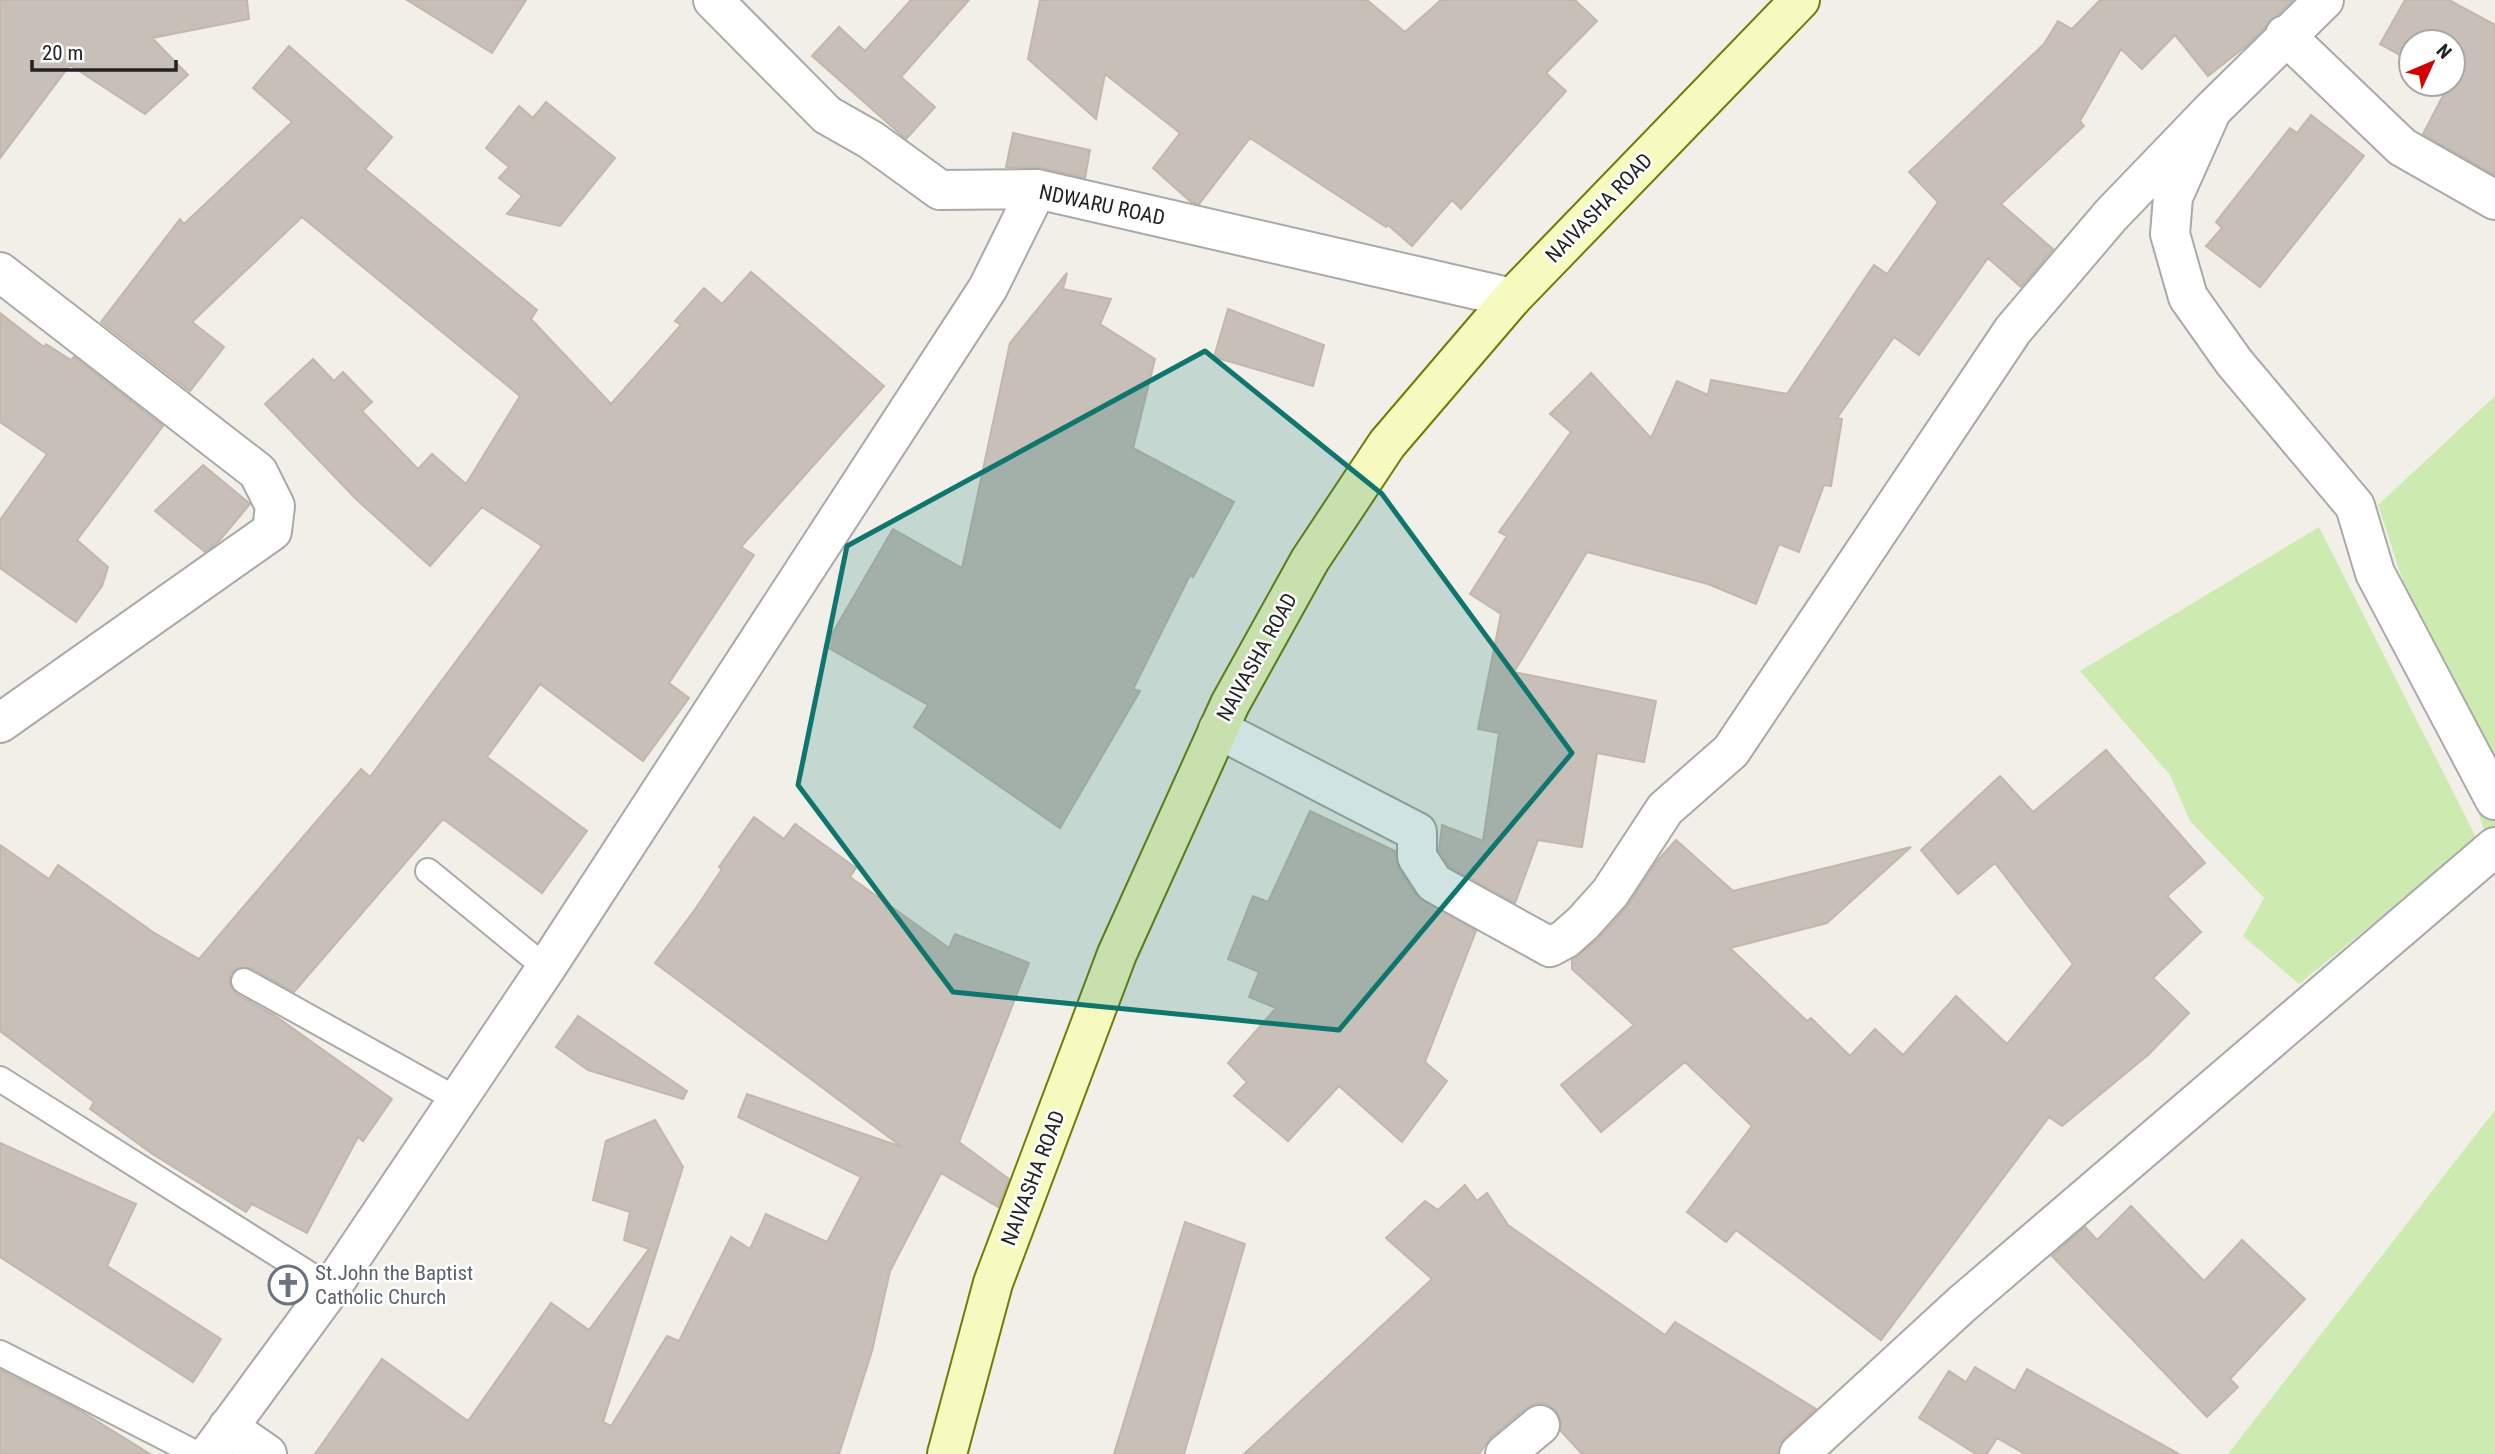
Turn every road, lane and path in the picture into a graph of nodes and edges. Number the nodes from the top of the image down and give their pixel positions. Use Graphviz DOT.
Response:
graph roads {
  1 [pos="713,0"];
  2 [pos="1800,0"];
  3 [pos="2324,0"];
  4 [pos="2285,35"];
  5 [pos="2212,110"];
  6 [pos="1037,189"];
  7 [pos="2495,201"];
  8 [pos="0,272"];
  9 [pos="1512,298"];
  10 [pos="0,723"];
  11 [pos="1218,729"];
  12 [pos="2495,800"];
  13 [pos="2495,847"];
  14 [pos="428,871"];
  15 [pos="545,968"];
  16 [pos="243,981"];
  17 [pos="0,1079"];
  18 [pos="456,1099"];
  19 [pos="331,1288"];
  20 [pos="0,1353"];
  21 [pos="1540,1426"];
  22 [pos="218,1441"];
  23 [pos="197,1454"];
  24 [pos="267,1454"];
  25 [pos="947,1454"];
  26 [pos="1505,1454"];
  27 [pos="1800,1454"];
  1 -- 6 [label="street, NDWARU ROAD"];
  2 -- 9 [label="main road, NAIVASHA ROAD"];
  3 -- 4 [label="street"];
  4 -- 5 [label="street"];
  4 -- 7 [label="street"];
  5 -- 11 [label="street"];
  5 -- 12 [label="street"];
  6 -- 9 [label="street, NDWARU ROAD"];
  6 -- 15 [label="street"];
  8 -- 10 [label="street"];
  9 -- 11 [label="main road, NAIVASHA ROAD"];
  11 -- 25 [label="main road, NAIVASHA ROAD"];
  13 -- 27 [label="street"];
  14 -- 15 [label="lane"];
  15 -- 18 [label="street"];
  16 -- 18 [label="lane"];
  17 -- 19 [label="lane"];
  18 -- 19 [label="street"];
  19 -- 22 [label="street"];
  20 -- 23 [label="lane"];
  21 -- 26 [label="street"];
  22 -- 24 [label="street"];
}
